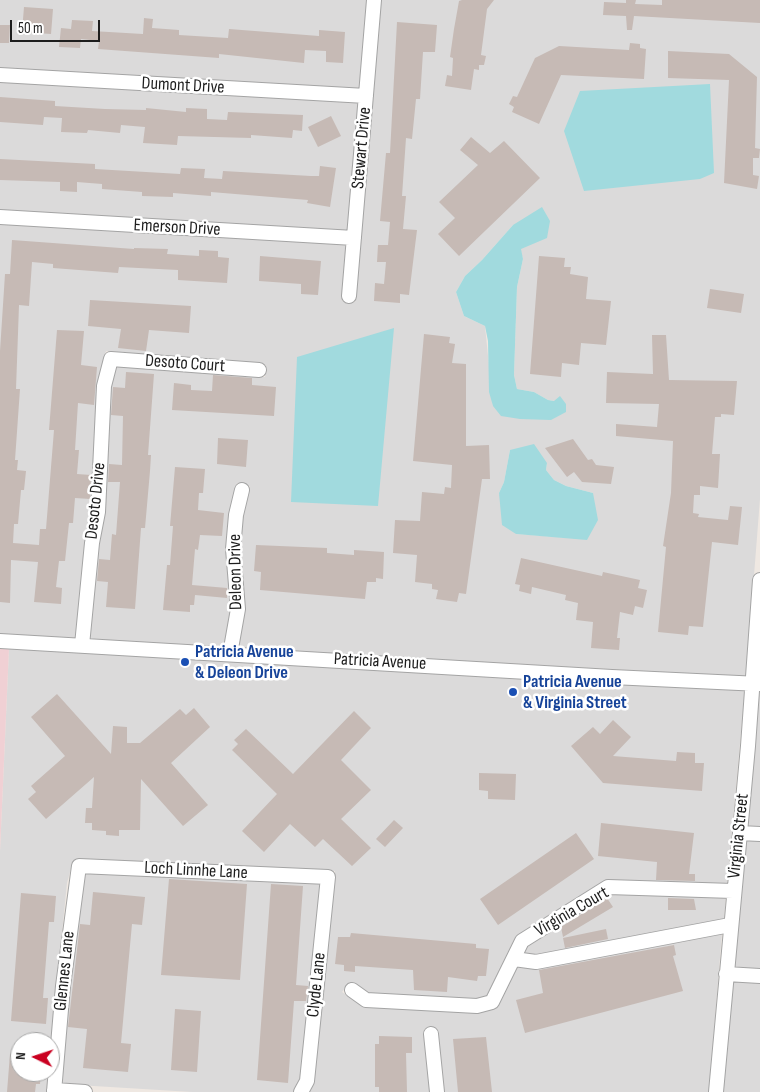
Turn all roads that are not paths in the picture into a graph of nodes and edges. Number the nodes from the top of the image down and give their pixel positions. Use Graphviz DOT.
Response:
graph roads {
  1 [pos="374,0"];
  2 [pos="0,75"];
  3 [pos="366,96"];
  4 [pos="0,217"];
  5 [pos="354,238"];
  6 [pos="349,296"];
  7 [pos="111,359"];
  8 [pos="259,370"];
  9 [pos="242,490"];
  10 [pos="760,580"];
  11 [pos="0,641"];
  12 [pos="82,645"];
  13 [pos="230,654"];
  14 [pos="756,683"];
  15 [pos="740,833"];
  16 [pos="760,834"];
  17 [pos="328,877"];
  18 [pos="75,879"];
  19 [pos="733,891"];
  20 [pos="730,925"];
  21 [pos="514,958"];
  22 [pos="726,974"];
  23 [pos="760,976"];
  24 [pos="352,990"];
  25 [pos="431,1034"];
  26 [pos="54,1091"];
  27 [pos="85,1092"];
  28 [pos="301,1092"];
  29 [pos="437,1092"];
  30 [pos="716,1092"];
  1 -- 3 [label="street, Stewart Drive"];
  2 -- 3 [label="street, Dumont Drive"];
  3 -- 5 [label="street, Stewart Drive"];
  4 -- 5 [label="street, Emerson Drive"];
  5 -- 6 [label="street, Stewart Drive"];
  7 -- 8 [label="street, Desoto Court"];
  7 -- 12 [label="street, Desoto Drive"];
  9 -- 13 [label="street, Deleon Drive"];
  10 -- 14 [label="street, Virginia Street"];
  11 -- 12 [label="street, Patricia Avenue"];
  12 -- 13 [label="street, Patricia Avenue"];
  13 -- 14 [label="street, Patricia Avenue"];
  14 -- 15 [label="street, Virginia Street"];
  15 -- 16 [label="street"];
  15 -- 19 [label="street, Virginia Street"];
  17 -- 18 [label="street, Loch Linnhe Lane"];
  17 -- 28 [label="street, Clyde Lane"];
  18 -- 26 [label="street, Glennes Lane"];
  19 -- 20 [label="street, Virginia Street"];
  19 -- 21 [label="street, Virginia Court"];
  20 -- 21 [label="street, Virginia Court"];
  20 -- 22 [label="street, Virginia Street"];
  21 -- 24 [label="street, Virginia Court"];
  22 -- 23 [label="street"];
  22 -- 30 [label="street, Virginia Street"];
  25 -- 29 [label="street"];
  26 -- 27 [label="street"];
}
